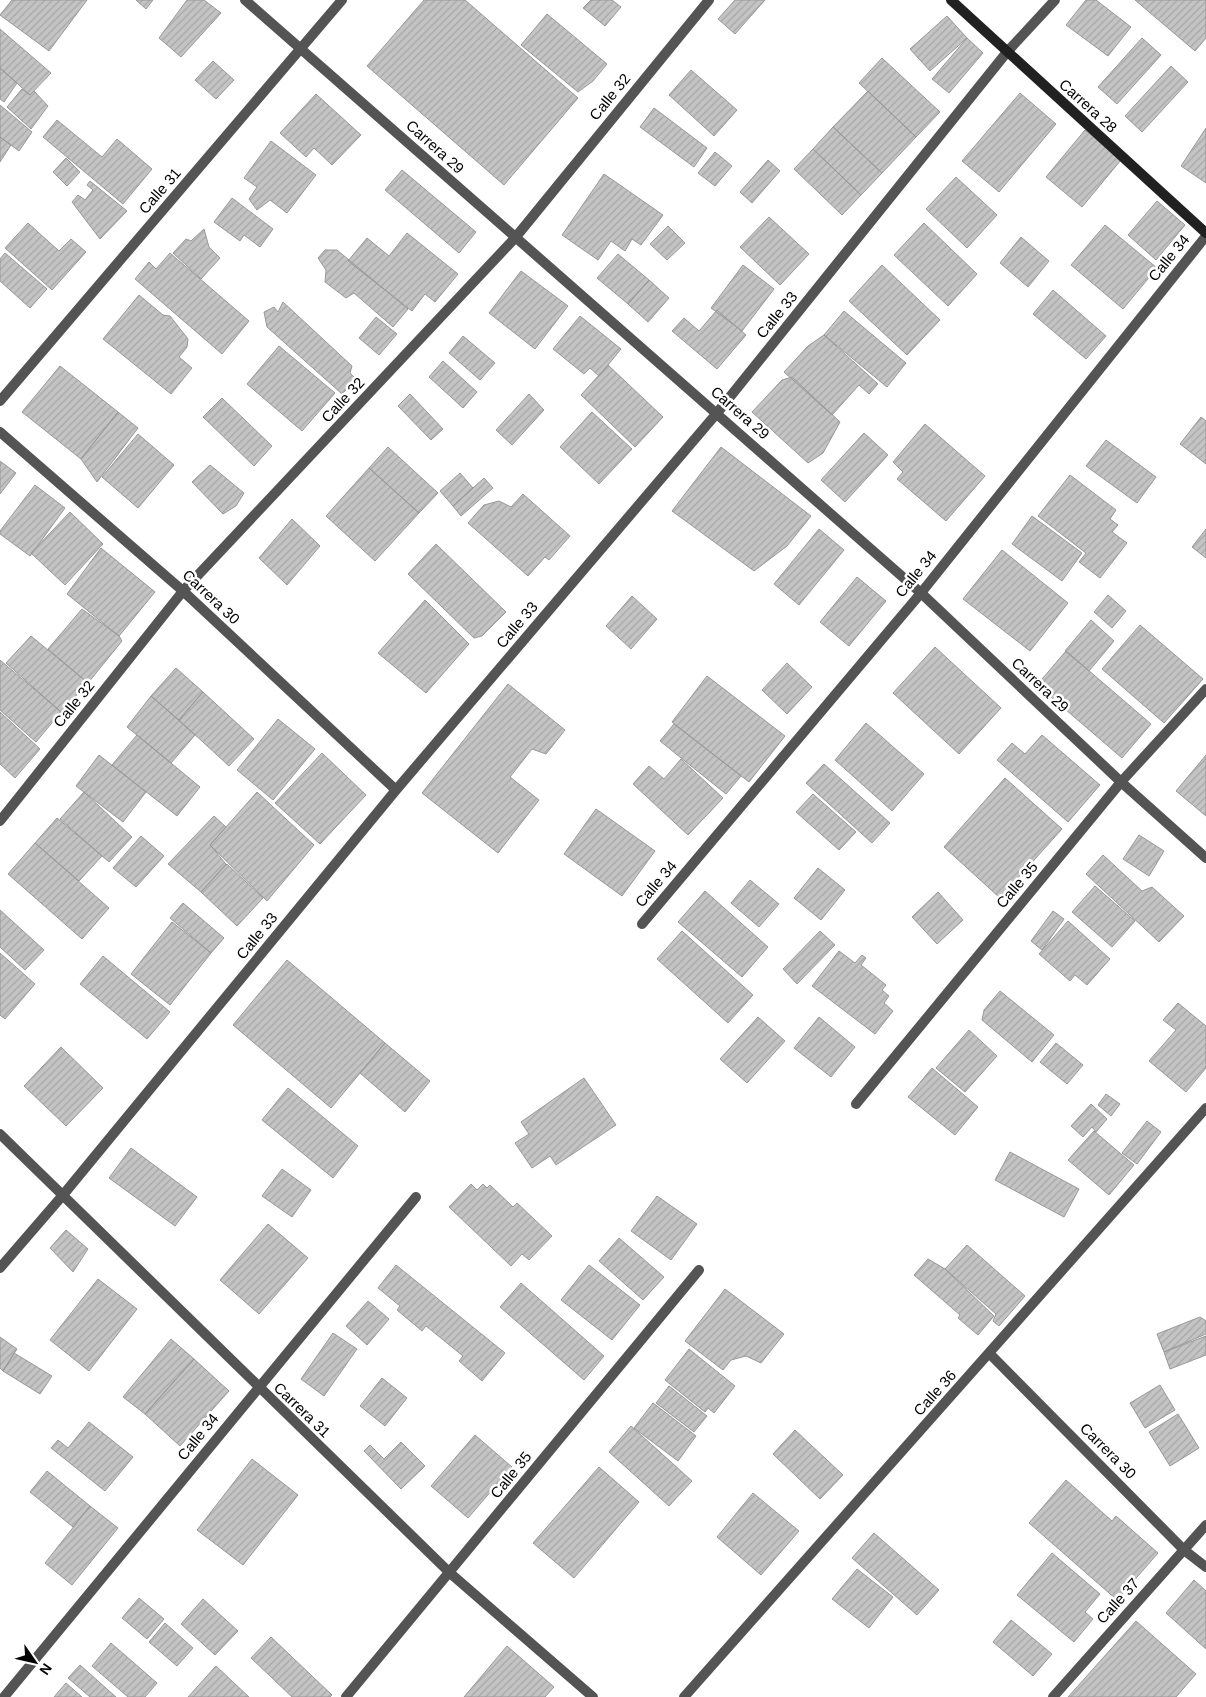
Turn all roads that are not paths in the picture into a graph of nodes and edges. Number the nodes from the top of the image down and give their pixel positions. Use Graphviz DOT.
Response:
graph roads {
  1 [pos="245,0"];
  2 [pos="342,0"];
  3 [pos="709,0"];
  4 [pos="951,0"];
  5 [pos="1055,0"];
  6 [pos="302,49"];
  7 [pos="1007,52"];
  8 [pos="1206,235"];
  9 [pos="515,238"];
  10 [pos="0,402"];
  11 [pos="717,413"];
  12 [pos="0,432"];
  13 [pos="183,591"];
  14 [pos="920,593"];
  15 [pos="1206,689"];
  16 [pos="1121,782"];
  17 [pos="396,790"];
  18 [pos="0,822"];
  19 [pos="1206,858"];
  20 [pos="642,924"];
  21 [pos="856,1104"];
  22 [pos="1206,1108"];
  23 [pos="0,1134"];
  24 [pos="63,1196"];
  25 [pos="416,1197"];
  26 [pos="0,1268"];
  27 [pos="699,1270"];
  28 [pos="990,1354"];
  29 [pos="258,1388"];
  30 [pos="1206,1526"];
  31 [pos="1184,1550"];
  32 [pos="1206,1567"];
  33 [pos="450,1573"];
  34 [pos="4,1697"];
  35 [pos="346,1697"];
  36 [pos="593,1697"];
  37 [pos="684,1697"];
  38 [pos="1053,1697"];
  1 -- 6 [label="street, Carrera 29"];
  2 -- 6 [label="street, Calle 31"];
  3 -- 9 [label="street, Calle 32"];
  4 -- 7 [label="street, Carrera 28"];
  5 -- 7 [label="street, Calle 33"];
  6 -- 9 [label="street, Carrera 29"];
  6 -- 10 [label="street, Calle 31"];
  7 -- 8 [label="street, Carrera 28"];
  7 -- 11 [label="street, Calle 33"];
  8 -- 14 [label="street, Calle 34"];
  9 -- 11 [label="street, Carrera 29"];
  9 -- 13 [label="street, Calle 32"];
  11 -- 14 [label="street, Carrera 29"];
  11 -- 17 [label="street, Calle 33"];
  12 -- 13 [label="street, Carrera 30"];
  13 -- 17 [label="street, Carrera 30"];
  13 -- 18 [label="street, Calle 32"];
  14 -- 16 [label="street, Carrera 29"];
  14 -- 20 [label="street, Calle 34"];
  15 -- 16 [label="street, Calle 35"];
  16 -- 19 [label="street, Carrera 29"];
  16 -- 21 [label="street, Calle 35"];
  17 -- 24 [label="street, Calle 33"];
  22 -- 28 [label="street, Calle 36"];
  23 -- 24 [label="street, Carrera 31"];
  24 -- 26 [label="street, Calle 33"];
  24 -- 29 [label="street, Carrera 31"];
  25 -- 29 [label="street, Calle 34"];
  27 -- 33 [label="street, Calle 35"];
  28 -- 31 [label="street, Carrera 30"];
  28 -- 37 [label="street, Calle 36"];
  29 -- 33 [label="street, Carrera 31"];
  29 -- 34 [label="street, Calle 34"];
  30 -- 31 [label="street, Calle 37"];
  31 -- 32 [label="street, Carrera 30"];
  31 -- 38 [label="street, Calle 37"];
  33 -- 35 [label="street, Calle 35"];
  33 -- 36 [label="street, Carrera 31"];
}
